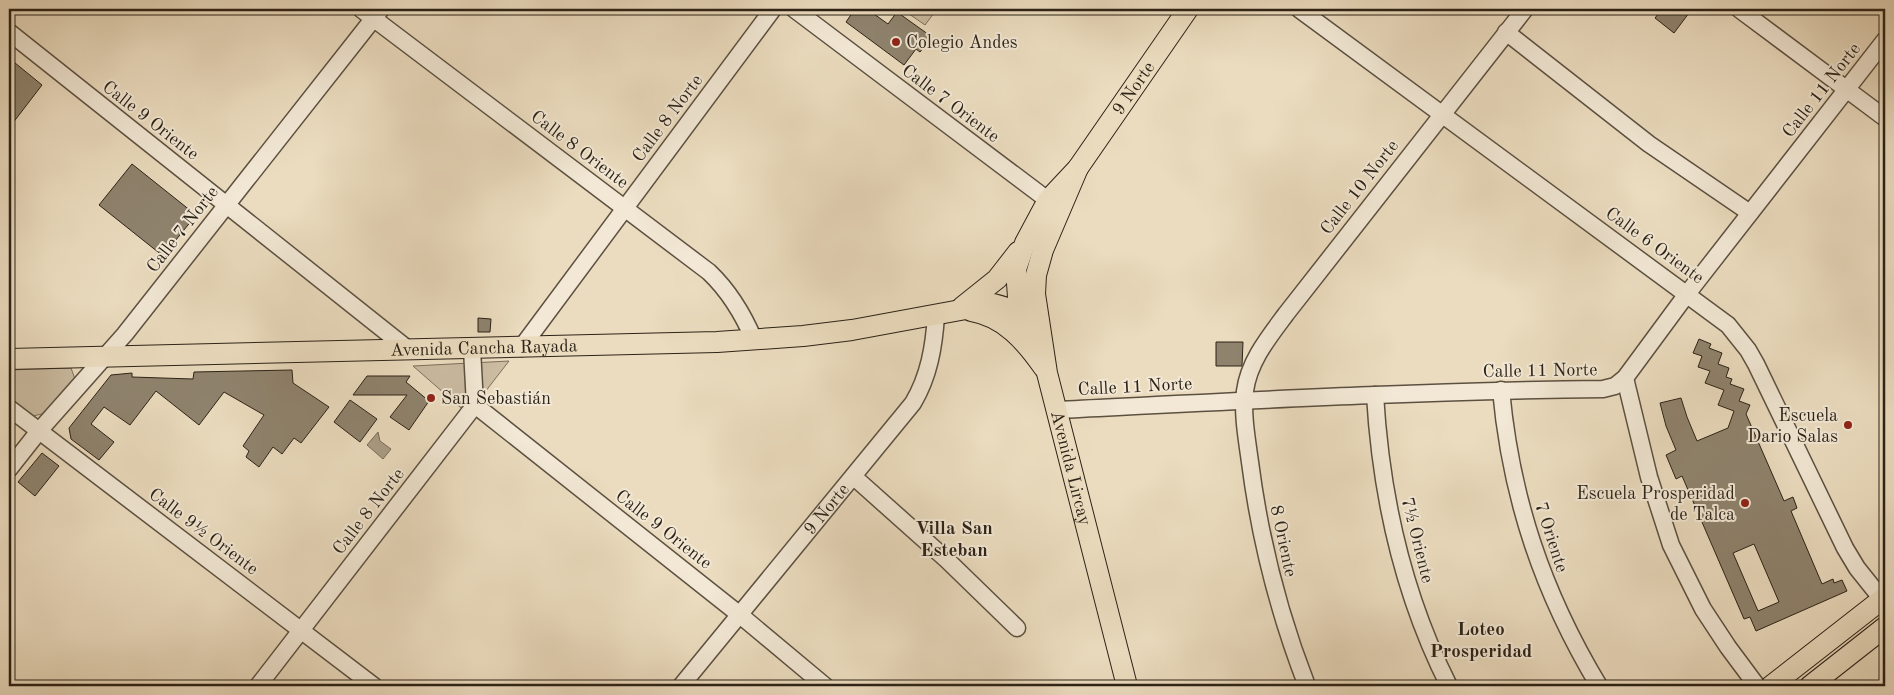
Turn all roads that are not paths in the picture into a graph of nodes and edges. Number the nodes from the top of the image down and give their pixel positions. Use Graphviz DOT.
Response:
graph roads {
  1 [pos="774,9"];
  2 [pos="794,9"];
  3 [pos="1188,9"];
  4 [pos="1299,9"];
  5 [pos="1525,9"];
  6 [pos="1739,9"];
  7 [pos="371,12"];
  8 [pos="9,32"];
  9 [pos="1506,32"];
  10 [pos="1885,40"];
  11 [pos="1847,89"];
  12 [pos="1441,114"];
  13 [pos="1885,118"];
  14 [pos="226,205"];
  15 [pos="1054,205"];
  16 [pos="625,208"];
  17 [pos="1750,213"];
  18 [pos="1034,246"];
  19 [pos="1016,280"];
  20 [pos="1687,294"];
  21 [pos="981,306"];
  22 [pos="957,311"];
  23 [pos="1022,314"];
  24 [pos="936,315"];
  25 [pos="754,340"];
  26 [pos="1036,343"];
  27 [pos="521,348"];
  28 [pos="472,349"];
  29 [pos="409,350"];
  30 [pos="104,357"];
  31 [pos="9,359"];
  32 [pos="1625,378"];
  33 [pos="1501,390"];
  34 [pos="1375,395"];
  35 [pos="1244,400"];
  36 [pos="475,405"];
  37 [pos="9,408"];
  38 [pos="1057,410"];
  39 [pos="39,431"];
  40 [pos="9,469"];
  41 [pos="854,477"];
  42 [pos="1884,600"];
  43 [pos="740,615"];
  44 [pos="1885,626"];
  45 [pos="1017,628"];
  46 [pos="302,631"];
  47 [pos="258,686"];
  48 [pos="374,686"];
  49 [pos="681,686"];
  50 [pos="825,686"];
  51 [pos="1127,686"];
  52 [pos="1307,686"];
  53 [pos="1449,686"];
  54 [pos="1599,686"];
  55 [pos="1757,686"];
  56 [pos="1771,686"];
  57 [pos="1810,686"];
  1 -- 16 [label="street, Calle 8 Norte"];
  2 -- 15 [label="street, Calle 7 Oriente"];
  3 -- 15 [label="main road, 9 Norte"];
  4 -- 12 [label="street, Calle 6 Oriente"];
  5 -- 9 [label="street, Calle 10 Norte"];
  6 -- 11 [label="street"];
  7 -- 14 [label="street, Calle 7 Norte"];
  7 -- 16 [label="street, Calle 8 Oriente"];
  8 -- 14 [label="street, Calle 9 Oriente"];
  9 -- 12 [label="street, Calle 10 Norte"];
  9 -- 17 [label="street"];
  10 -- 11 [label="street, Calle 11 Norte"];
  11 -- 13 [label="street"];
  11 -- 17 [label="street, Calle 11 Norte"];
  12 -- 20 [label="street, Calle 6 Oriente"];
  12 -- 35 [label="street, Calle 10 Norte"];
  14 -- 29 [label="street, Calle 9 Oriente"];
  14 -- 30 [label="street, Calle 7 Norte"];
  15 -- 18 [label="main road, 9 Norte"];
  16 -- 25 [label="street, Calle 8 Oriente"];
  16 -- 27 [label="street, Calle 8 Norte"];
  17 -- 20 [label="street, Calle 11 Norte"];
  18 -- 19 [label="main road"];
  18 -- 22 [label="main road"];
  18 -- 26 [label="main road, Avenida Lircay"];
  19 -- 21 [label="main road"];
  19 -- 23 [label="main road"];
  20 -- 32 [label="street, Calle 11 Norte"];
  20 -- 42 [label="street, Calle 6 Oriente"];
  21 -- 22 [label="main road, Avenida Cancha Rayada"];
  21 -- 23 [label="main road, Avenida Cancha Rayada"];
  22 -- 24 [label="main road, Avenida Cancha Rayada"];
  22 -- 26 [label="main road, Avenida Cancha Rayada"];
  23 -- 26 [label="main road, Avenida Cancha Rayada"];
  24 -- 25 [label="main road, Avenida Cancha Rayada"];
  24 -- 41 [label="street, 9 Norte"];
  25 -- 27 [label="main road, Avenida Cancha Rayada"];
  26 -- 38 [label="main road, Avenida Lircay"];
  27 -- 28 [label="main road, Avenida Cancha Rayada"];
  28 -- 29 [label="main road, Avenida Cancha Rayada"];
  28 -- 36 [label="street"];
  29 -- 30 [label="main road, Avenida Cancha Rayada"];
  30 -- 31 [label="main road, Avenida Cancha Rayada"];
  30 -- 39 [label="street, Calle 7 Norte"];
  32 -- 33 [label="street, Calle 11 Norte"];
  32 -- 55 [label="street"];
  33 -- 34 [label="street, Calle 11 Norte"];
  33 -- 54 [label="street, 7 Oriente"];
  34 -- 35 [label="street, Calle 11 Norte"];
  34 -- 53 [label="street, 7½ Oriente"];
  35 -- 38 [label="street, Calle 11 Norte"];
  35 -- 52 [label="street, 8 Oriente"];
  36 -- 43 [label="street, Calle 9 Oriente"];
  36 -- 46 [label="street, Calle 8 Norte"];
  37 -- 39 [label="street, Calle 9½ Oriente"];
  38 -- 51 [label="main road, Avenida Lircay"];
  39 -- 40 [label="street, Calle 7 Norte"];
  39 -- 46 [label="street, Calle 9½ Oriente"];
  41 -- 43 [label="street, 9 Norte"];
  41 -- 45 [label="street"];
  42 -- 56 [label="main road"];
  43 -- 49 [label="street, 9 Norte"];
  43 -- 50 [label="street, Calle 9 Oriente"];
  44 -- 57 [label="main road"];
  46 -- 47 [label="street, Calle 8 Norte"];
  46 -- 48 [label="street, Calle 9½ Oriente"];
}
